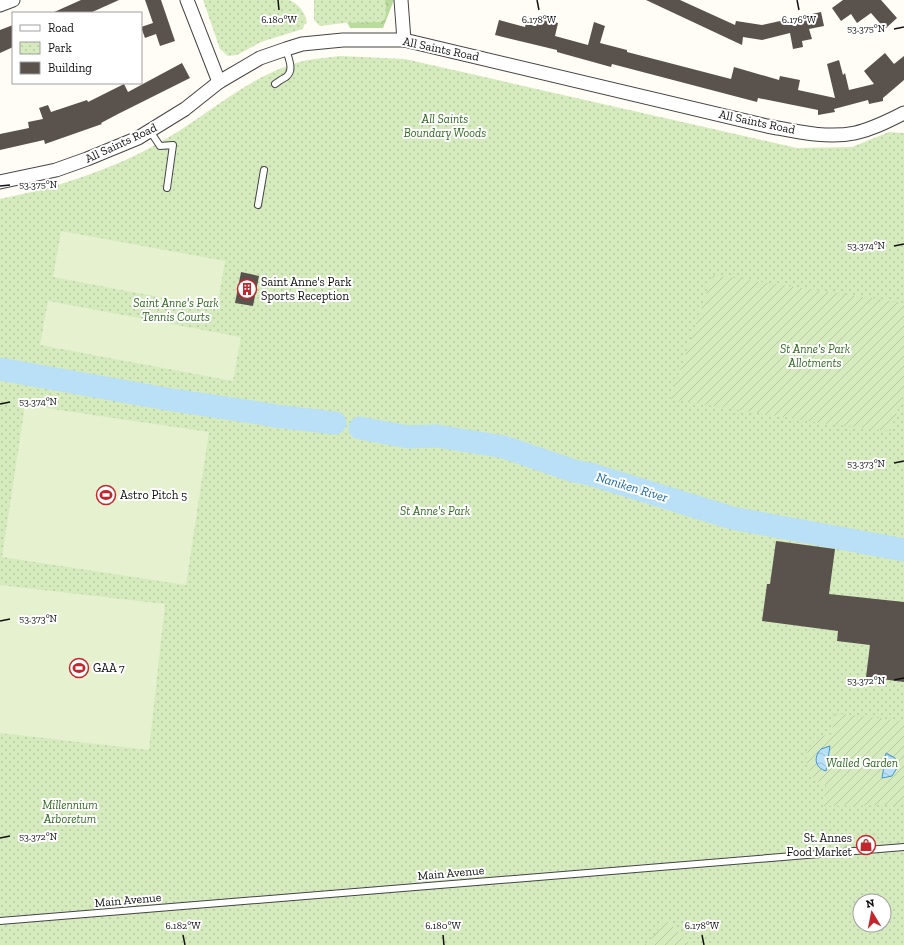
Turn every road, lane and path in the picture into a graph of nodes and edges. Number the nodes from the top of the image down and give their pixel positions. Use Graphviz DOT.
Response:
graph roads {
  1 [pos="13,0"];
  2 [pos="187,0"];
  3 [pos="401,0"];
  4 [pos="0,5"];
  5 [pos="404,40"];
  6 [pos="286,49"];
  7 [pos="219,82"];
  8 [pos="275,84"];
  9 [pos="904,113"];
  10 [pos="150,131"];
  11 [pos="264,170"];
  12 [pos="0,182"];
  13 [pos="167,188"];
  14 [pos="258,205"];
  15 [pos="904,847"];
  16 [pos="0,921"];
  1 -- 4 [label="street"];
  2 -- 7 [label="street"];
  3 -- 5 [label="street"];
  5 -- 6 [label="street, All Saints Road"];
  5 -- 9 [label="street, All Saints Road"];
  6 -- 7 [label="street, All Saints Road"];
  6 -- 8 [label="lane"];
  7 -- 10 [label="street, All Saints Road"];
  10 -- 12 [label="street, All Saints Road"];
  10 -- 13 [label="lane"];
  11 -- 14 [label="lane"];
  15 -- 16 [label="lane, Main Avenue"];
}
